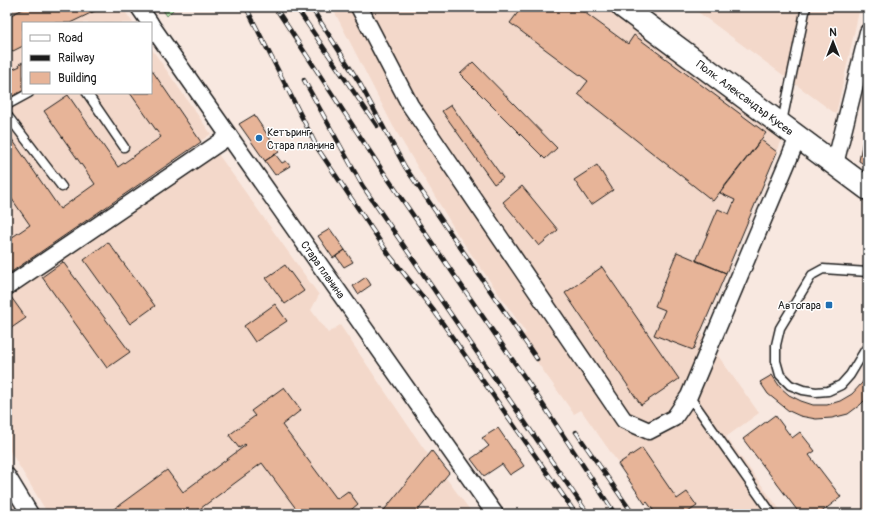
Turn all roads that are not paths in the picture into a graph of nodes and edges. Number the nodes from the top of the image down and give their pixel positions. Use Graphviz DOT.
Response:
graph roads {
  1 [pos="139,7"];
  2 [pos="359,7"];
  3 [pos="623,7"];
  4 [pos="806,7"];
  5 [pos="149,22"];
  6 [pos="152,27"];
  7 [pos="868,32"];
  8 [pos="27,94"];
  9 [pos="88,94"];
  10 [pos="7,105"];
  11 [pos="7,114"];
  12 [pos="781,124"];
  13 [pos="229,136"];
  14 [pos="798,137"];
  15 [pos="124,147"];
  16 [pos="835,164"];
  17 [pos="62,187"];
  18 [pos="868,189"];
  19 [pos="868,272"];
  20 [pos="7,287"];
  21 [pos="868,345"];
  22 [pos="689,396"];
  23 [pos="7,476"];
  24 [pos="30,514"];
  25 [pos="495,514"];
  26 [pos="772,514"];
  1 -- 5 [label="street, Стара планина"];
  2 -- 22 [label="street"];
  3 -- 12 [label="street, Полк. Александър Кусев"];
  4 -- 12 [label="lane"];
  6 -- 13 [label="street, Стара планина"];
  7 -- 16 [label="street"];
  8 -- 10 [label="lane"];
  9 -- 15 [label="lane"];
  11 -- 17 [label="lane"];
  12 -- 14 [label="street, Полк. Александър Кусев"];
  13 -- 20 [label="street"];
  13 -- 25 [label="street, Стара планина"];
  14 -- 16 [label="street, Полк. Александър Кусев"];
  14 -- 22 [label="street"];
  16 -- 18 [label="street, Полк. Александър Кусев"];
  19 -- 21 [label="lane"];
  22 -- 26 [label="lane"];
  23 -- 24 [label="street"];
}
